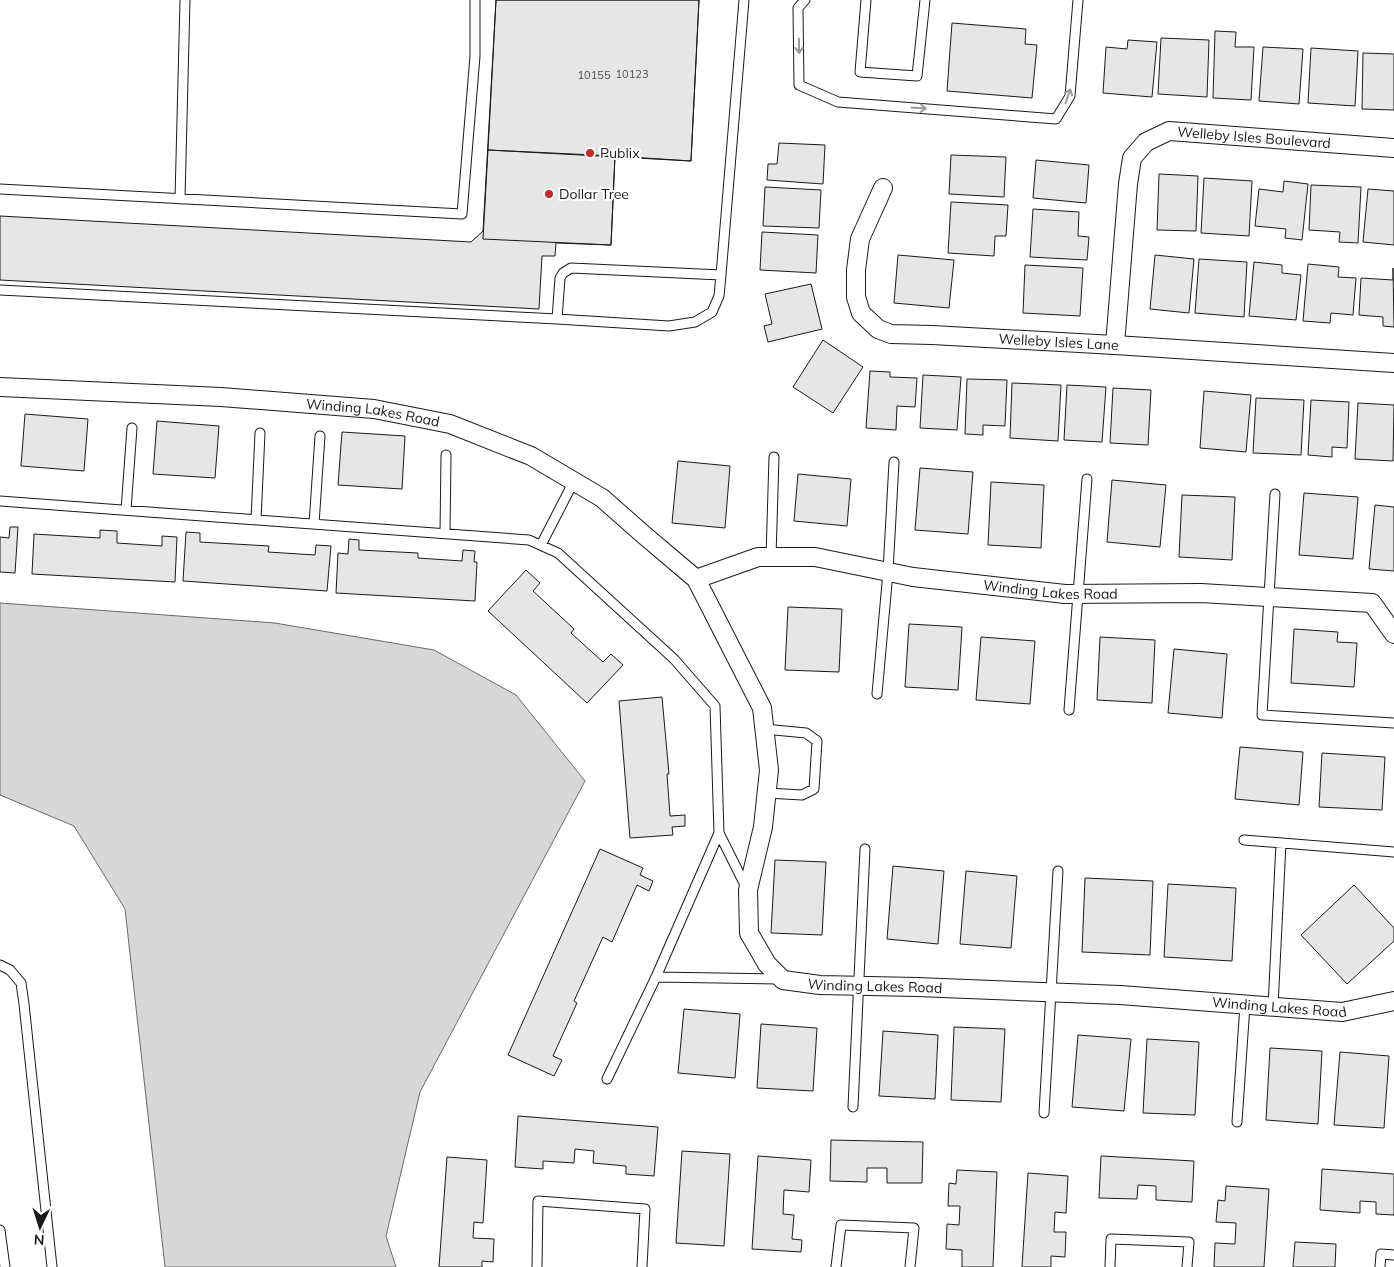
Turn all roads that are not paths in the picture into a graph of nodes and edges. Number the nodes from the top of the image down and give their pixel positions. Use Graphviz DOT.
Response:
graph roads {
  1 [pos="185,0"];
  2 [pos="474,0"];
  3 [pos="744,0"];
  4 [pos="805,0"];
  5 [pos="866,0"];
  6 [pos="925,0"];
  7 [pos="1078,0"];
  8 [pos="1394,148"];
  9 [pos="884,188"];
  10 [pos="0,189"];
  11 [pos="180,199"];
  12 [pos="721,275"];
  13 [pos="0,290"];
  14 [pos="557,319"];
  15 [pos="1115,345"];
  16 [pos="1394,362"];
  17 [pos="0,387"];
  18 [pos="132,428"];
  19 [pos="260,433"];
  20 [pos="320,436"];
  21 [pos="446,454"];
  22 [pos="774,457"];
  23 [pos="894,462"];
  24 [pos="1087,479"];
  25 [pos="574,481"];
  26 [pos="1275,494"];
  27 [pos="0,501"];
  28 [pos="126,510"];
  29 [pos="256,520"];
  30 [pos="314,524"];
  31 [pos="445,534"];
  32 [pos="541,546"];
  33 [pos="771,557"];
  34 [pos="888,572"];
  35 [pos="696,579"];
  36 [pos="1078,594"];
  37 [pos="1268,597"];
  38 [pos="1394,634"];
  39 [pos="877,694"];
  40 [pos="1069,710"];
  41 [pos="1394,723"];
  42 [pos="764,728"];
  43 [pos="767,793"];
  44 [pos="720,833"];
  45 [pos="1244,840"];
  46 [pos="1281,843"];
  47 [pos="865,849"];
  48 [pos="1394,852"];
  49 [pos="1058,871"];
  50 [pos="748,890"];
  51 [pos="0,965"];
  52 [pos="656,977"];
  53 [pos="783,980"];
  54 [pos="858,986"];
  55 [pos="1050,993"];
  56 [pos="1394,1001"];
  57 [pos="1246,1005"];
  58 [pos="1273,1007"];
  59 [pos="606,1079"];
  60 [pos="853,1107"];
  61 [pos="1044,1113"];
  62 [pos="1237,1122"];
  63 [pos="0,1230"];
  64 [pos="1394,1255"];
  65 [pos="5,1267"];
  66 [pos="52,1267"];
  67 [pos="537,1267"];
  68 [pos="642,1267"];
  69 [pos="836,1267"];
  70 [pos="910,1267"];
  71 [pos="1110,1267"];
  72 [pos="1187,1267"];
  73 [pos="1380,1267"];
  1 -- 11 [label="lane"];
  2 -- 11 [label="lane"];
  3 -- 12 [label="lane"];
  4 -- 7 [label="lane, one-way"];
  5 -- 6 [label="lane"];
  8 -- 15 [label="street, Welleby Isles Boulevard"];
  9 -- 15 [label="street, Welleby Isles Lane"];
  10 -- 11 [label="lane"];
  12 -- 14 [label="lane"];
  12 -- 14 [label="lane"];
  13 -- 14 [label="lane"];
  15 -- 16 [label="street, Welleby Isles Lane"];
  17 -- 25 [label="street, Winding Lakes Road"];
  18 -- 28 [label="lane"];
  19 -- 29 [label="lane"];
  20 -- 30 [label="lane"];
  21 -- 31 [label="lane"];
  22 -- 33 [label="lane"];
  23 -- 34 [label="lane"];
  24 -- 36 [label="lane"];
  25 -- 32 [label="lane"];
  25 -- 35 [label="street, Winding Lakes Road"];
  26 -- 37 [label="lane"];
  27 -- 28 [label="lane"];
  28 -- 29 [label="lane"];
  29 -- 30 [label="lane"];
  30 -- 31 [label="lane"];
  31 -- 32 [label="lane"];
  32 -- 44 [label="lane"];
  33 -- 34 [label="street, Winding Lakes Road"];
  33 -- 35 [label="street, Winding Lakes Road"];
  34 -- 36 [label="street, Winding Lakes Road"];
  34 -- 39 [label="lane"];
  35 -- 42 [label="street, Winding Lakes Road"];
  36 -- 37 [label="street, Winding Lakes Road"];
  36 -- 40 [label="lane"];
  37 -- 38 [label="street, Winding Lakes Road"];
  37 -- 41 [label="lane"];
  42 -- 43 [label="street, Winding Lakes Road"];
  42 -- 43 [label="lane"];
  43 -- 50 [label="street, Winding Lakes Road"];
  44 -- 50 [label="lane"];
  44 -- 52 [label="lane"];
  45 -- 46 [label="lane"];
  46 -- 48 [label="lane"];
  46 -- 58 [label="lane"];
  47 -- 54 [label="lane"];
  49 -- 55 [label="lane"];
  50 -- 53 [label="street, Winding Lakes Road"];
  51 -- 66 [label="lane"];
  52 -- 53 [label="lane"];
  52 -- 59 [label="lane"];
  53 -- 54 [label="street, Winding Lakes Road"];
  54 -- 55 [label="street, Winding Lakes Road"];
  54 -- 60 [label="lane"];
  55 -- 57 [label="street, Winding Lakes Road"];
  55 -- 61 [label="lane"];
  56 -- 58 [label="street, Winding Lakes Road"];
  57 -- 58 [label="street, Winding Lakes Road"];
  57 -- 62 [label="lane"];
  63 -- 65 [label="lane"];
  64 -- 73 [label="lane"];
  67 -- 68 [label="lane"];
  69 -- 70 [label="lane"];
  71 -- 72 [label="lane"];
}
